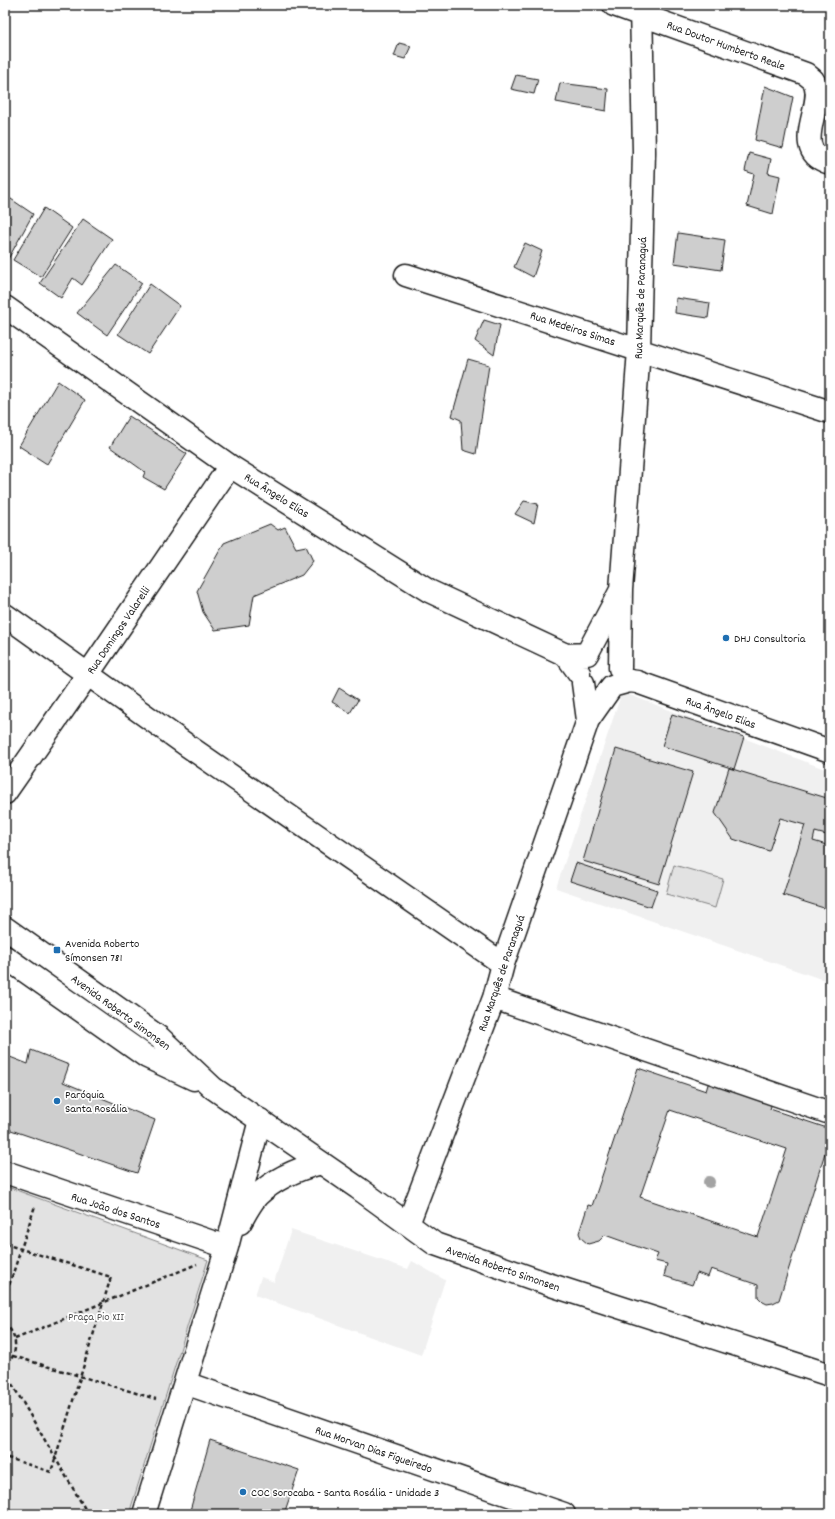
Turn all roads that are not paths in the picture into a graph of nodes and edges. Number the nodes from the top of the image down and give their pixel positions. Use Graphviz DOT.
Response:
graph roads {
  1 [pos="614,5"];
  2 [pos="641,9"];
  3 [pos="830,163"];
  4 [pos="406,275"];
  5 [pos="5,307"];
  6 [pos="639,350"];
  7 [pos="830,412"];
  8 [pos="230,466"];
  9 [pos="621,590"];
  10 [pos="5,615"];
  11 [pos="579,666"];
  12 [pos="88,674"];
  13 [pos="616,677"];
  14 [pos="588,720"];
  15 [pos="830,751"];
  16 [pos="5,793"];
  17 [pos="5,928"];
  18 [pos="5,943"];
  19 [pos="5,957"];
  20 [pos="504,964"];
  21 [pos="494,998"];
  22 [pos="144,1027"];
  23 [pos="213,1088"];
  24 [pos="830,1113"];
  25 [pos="260,1120"];
  26 [pos="321,1162"];
  27 [pos="5,1172"];
  28 [pos="408,1224"];
  29 [pos="227,1247"];
  30 [pos="830,1375"];
  31 [pos="185,1383"];
  32 [pos="144,1514"];
  33 [pos="564,1514"];
  1 -- 2 [label="street, Rua Doutor Humberto Reale"];
  2 -- 3 [label="street, Rua Doutor Humberto Reale"];
  2 -- 6 [label="street, Rua Marquês de Paranaguá"];
  4 -- 6 [label="street, Rua Medeiros Simas"];
  5 -- 8 [label="street, Rua Ângelo Elias"];
  6 -- 7 [label="street, Rua Medeiros Simas"];
  6 -- 9 [label="street, Rua Marquês de Paranaguá"];
  8 -- 11 [label="street, Rua Ângelo Elias"];
  8 -- 12 [label="street, Rua Domingos Valarelli"];
  9 -- 11 [label="street, Rua Marquês de Paranaguá"];
  9 -- 13 [label="street, Rua Marquês de Paranaguá"];
  10 -- 12 [label="street"];
  11 -- 13 [label="street"];
  11 -- 13 [label="street"];
  11 -- 14 [label="street, Rua Marquês de Paranaguá"];
  12 -- 16 [label="street, Rua Domingos Valarelli"];
  12 -- 20 [label="street"];
  13 -- 14 [label="street, Rua Marquês de Paranaguá"];
  13 -- 15 [label="street, Rua Ângelo Elias"];
  14 -- 20 [label="street, Rua Marquês de Paranaguá"];
  17 -- 22 [label="street, Avenida Roberto Simonsen"];
  18 -- 22 [label="street"];
  19 -- 23 [label="street, Avenida Roberto Simonsen"];
  20 -- 21 [label="street, Rua Marquês de Paranaguá"];
  21 -- 24 [label="street"];
  21 -- 28 [label="street, Rua Marquês de Paranaguá"];
  22 -- 23 [label="street, Avenida Roberto Simonsen"];
  23 -- 25 [label="street, Avenida Roberto Simonsen"];
  25 -- 26 [label="street, Avenida Roberto Simonsen"];
  25 -- 29 [label="street"];
  26 -- 28 [label="street, Avenida Roberto Simonsen"];
  26 -- 29 [label="street"];
  27 -- 29 [label="street, Rua João dos Santos"];
  28 -- 30 [label="street, Avenida Roberto Simonsen"];
  29 -- 31 [label="street"];
  31 -- 32 [label="street"];
  31 -- 33 [label="street, Rua Morvan Dias Figueiredo"];
}
